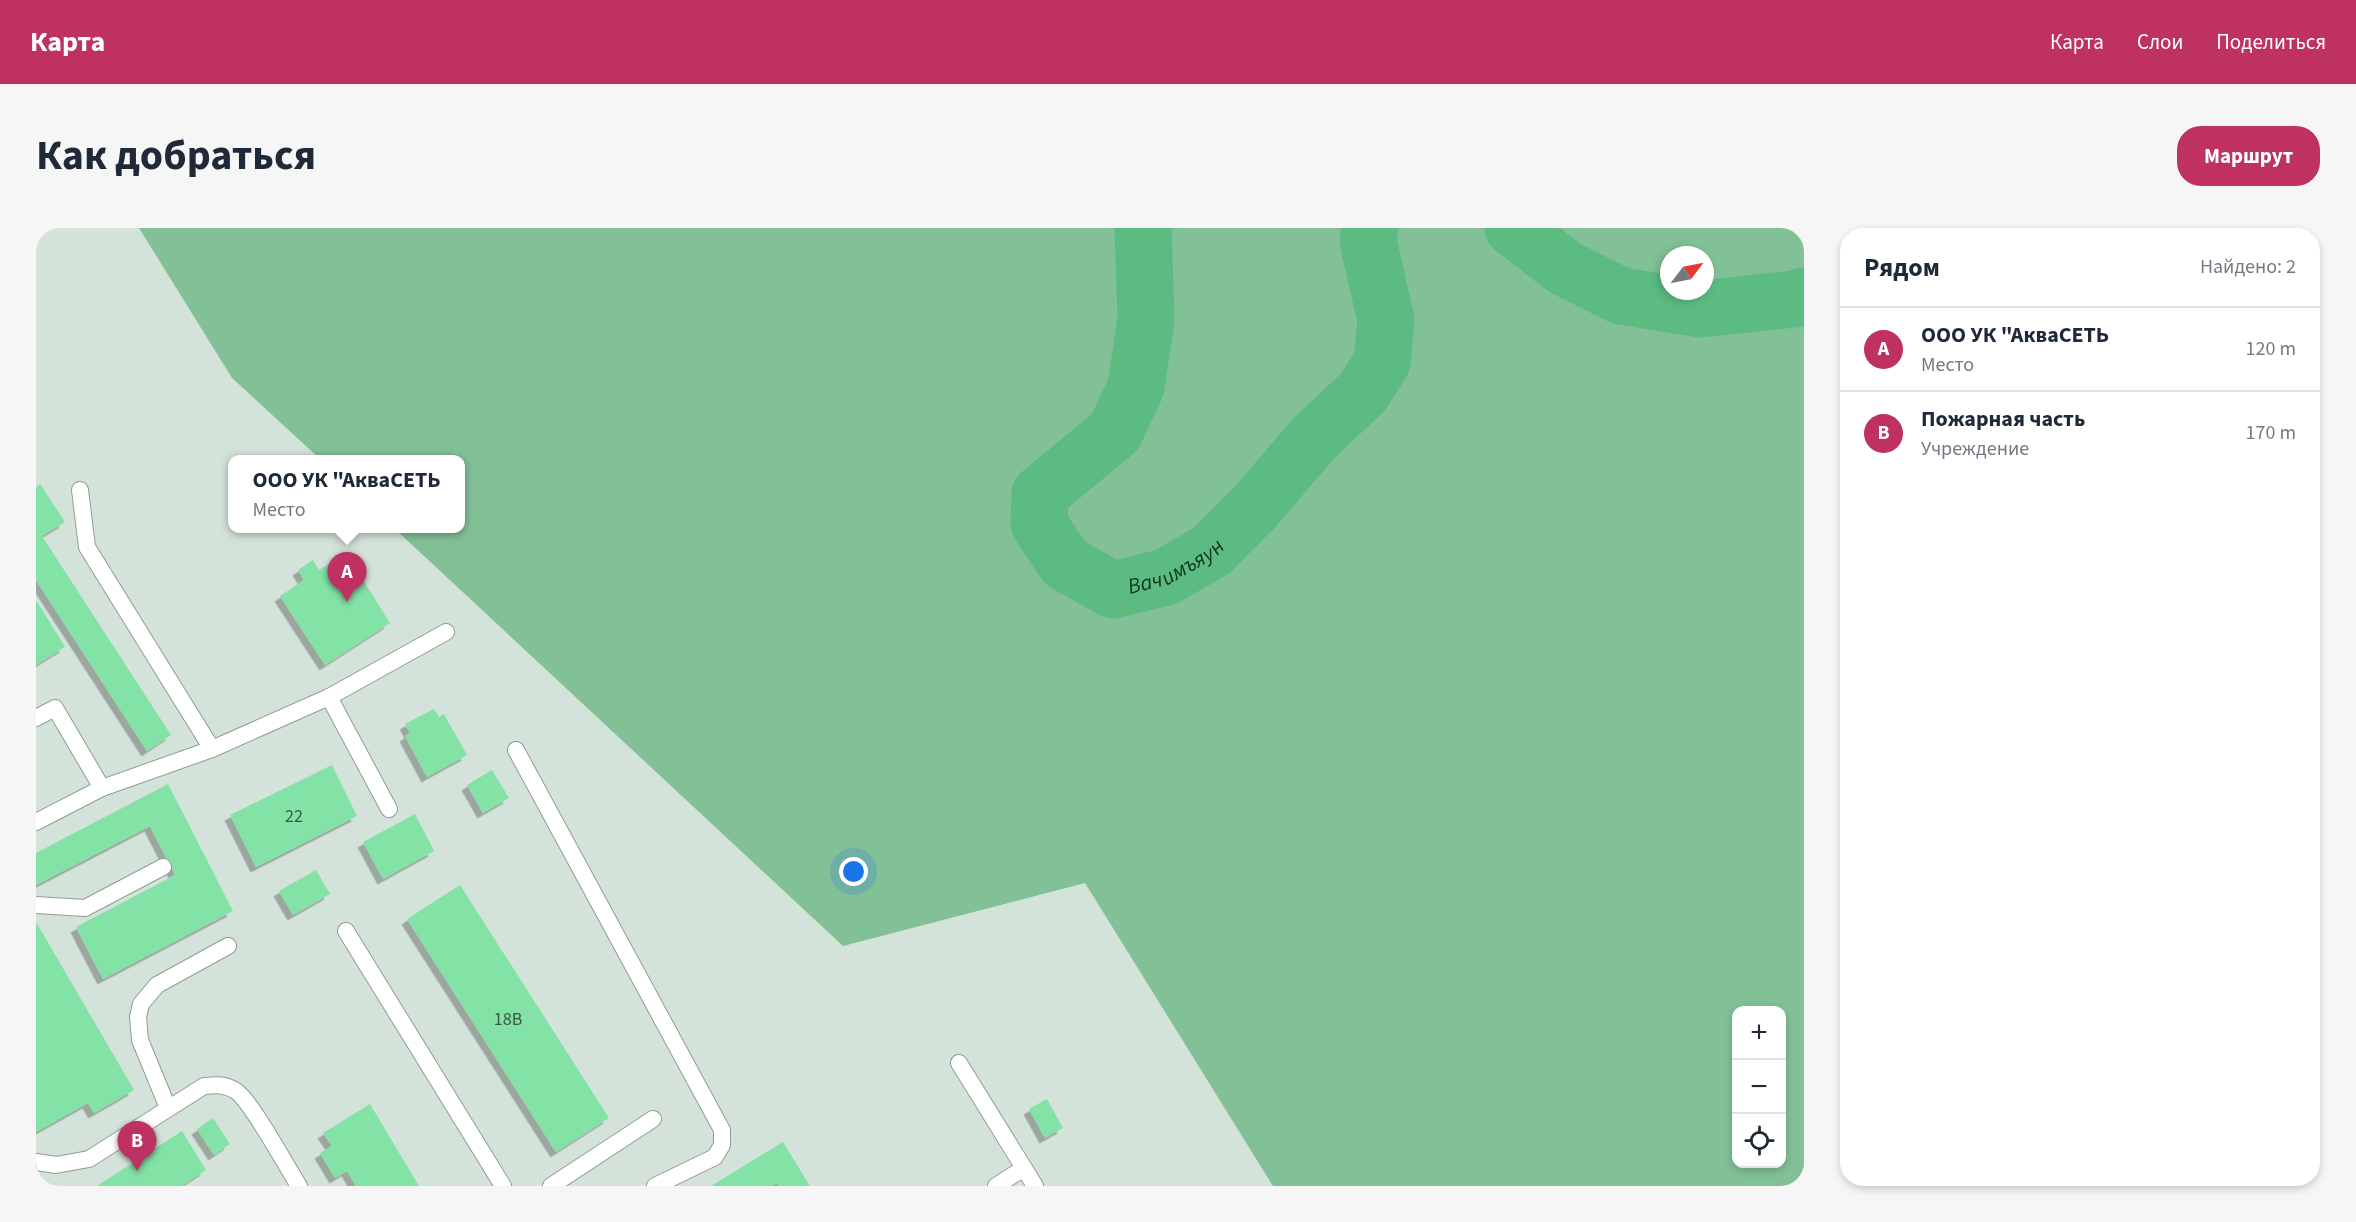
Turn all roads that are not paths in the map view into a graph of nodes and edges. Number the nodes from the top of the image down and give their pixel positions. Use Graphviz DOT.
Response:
graph roads {
  1 [pos="80,490"];
  2 [pos="446,632"];
  3 [pos="329,697"];
  4 [pos="36,718"];
  5 [pos="212,749"];
  6 [pos="516,750"];
  7 [pos="102,788"];
  8 [pos="389,809"];
  9 [pos="36,822"];
  10 [pos="162,867"];
  11 [pos="36,905"];
  12 [pos="346,932"];
  13 [pos="228,946"];
  14 [pos="959,1064"];
  15 [pos="168,1108"];
  16 [pos="653,1119"];
  17 [pos="36,1162"];
  18 [pos="1024,1168"];
  19 [pos="299,1186"];
  20 [pos="503,1186"];
  21 [pos="551,1186"];
  22 [pos="655,1186"];
  23 [pos="996,1186"];
  24 [pos="1035,1186"];
  1 -- 5 [label="lane"];
  2 -- 3 [label="lane"];
  3 -- 5 [label="lane"];
  3 -- 8 [label="lane"];
  4 -- 7 [label="lane"];
  5 -- 7 [label="lane"];
  6 -- 22 [label="lane"];
  7 -- 9 [label="lane"];
  10 -- 11 [label="lane"];
  12 -- 20 [label="lane"];
  13 -- 15 [label="lane"];
  14 -- 18 [label="lane"];
  15 -- 17 [label="lane"];
  15 -- 19 [label="lane"];
  16 -- 21 [label="lane"];
  18 -- 23 [label="lane"];
  18 -- 24 [label="lane"];
}
